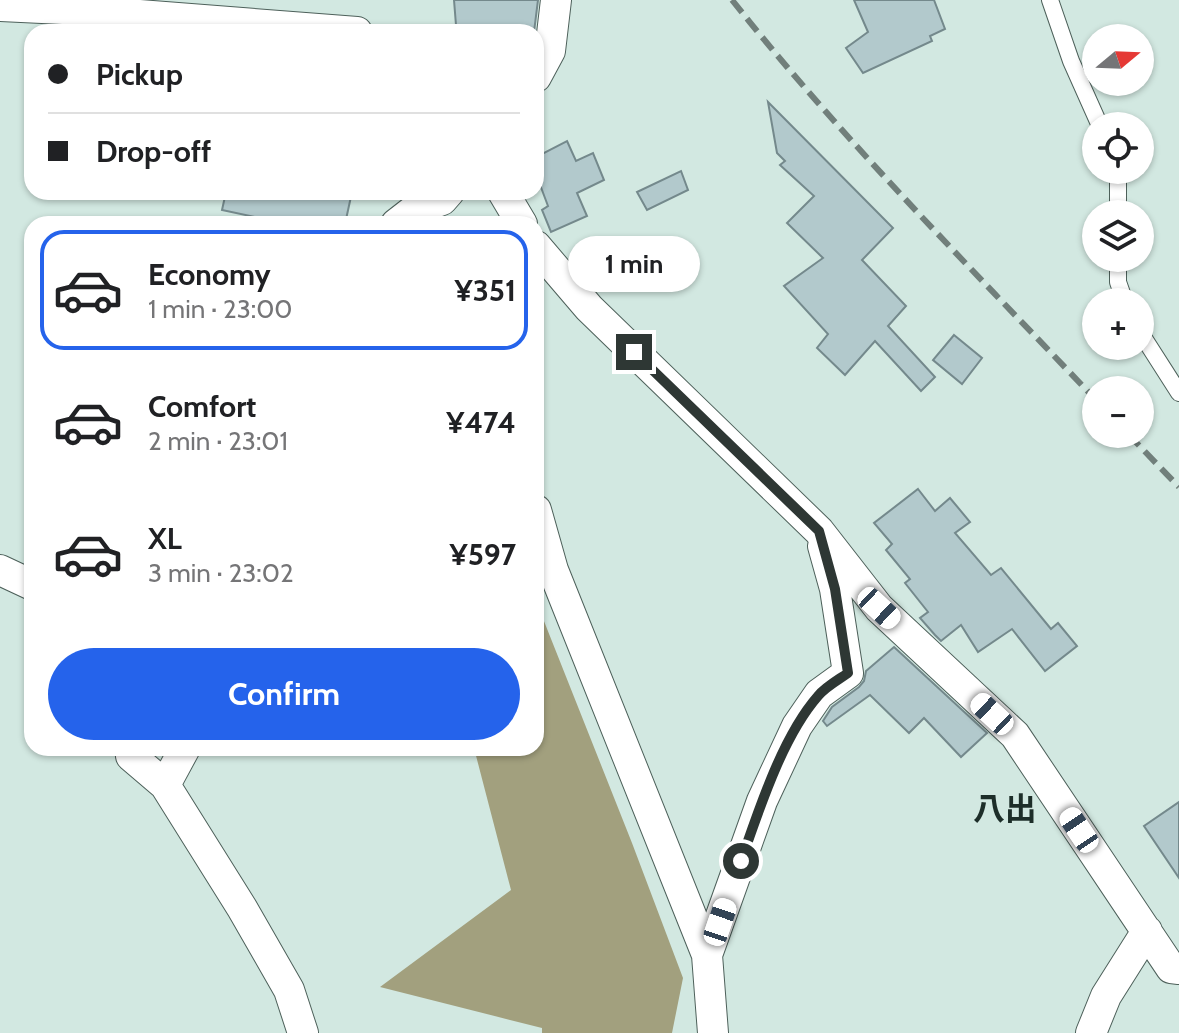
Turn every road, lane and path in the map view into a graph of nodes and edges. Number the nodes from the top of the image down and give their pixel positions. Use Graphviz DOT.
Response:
graph roads {
  1 [pos="556,0"];
  2 [pos="1050,0"];
  3 [pos="0,6"];
  4 [pos="256,24"];
  5 [pos="544,62"];
  6 [pos="1094,112"];
  7 [pos="449,205"];
  8 [pos="406,216"];
  9 [pos="544,255"];
  10 [pos="1154,354"];
  11 [pos="1179,393"];
  12 [pos="819,531"];
  13 [pos="544,538"];
  14 [pos="0,570"];
  15 [pos="24,581"];
  16 [pos="131,756"];
  17 [pos="181,756"];
  18 [pos="165,785"];
  19 [pos="1147,931"];
  20 [pos="707,955"];
  21 [pos="1179,969"];
  22 [pos="294,1029"];
  23 [pos="713,1033"];
  24 [pos="1091,1033"];
  1 -- 5 [label="street"];
  2 -- 6 [label="lane"];
  3 -- 4 [label="street"];
  7 -- 8 [label="street"];
  9 -- 12 [label="street"];
  10 -- 11 [label="lane"];
  12 -- 19 [label="street"];
  12 -- 20 [label="street"];
  13 -- 20 [label="street"];
  14 -- 15 [label="street"];
  16 -- 18 [label="street"];
  17 -- 18 [label="street"];
  18 -- 22 [label="street"];
  19 -- 21 [label="street"];
  19 -- 24 [label="street"];
  20 -- 23 [label="street"];
}
